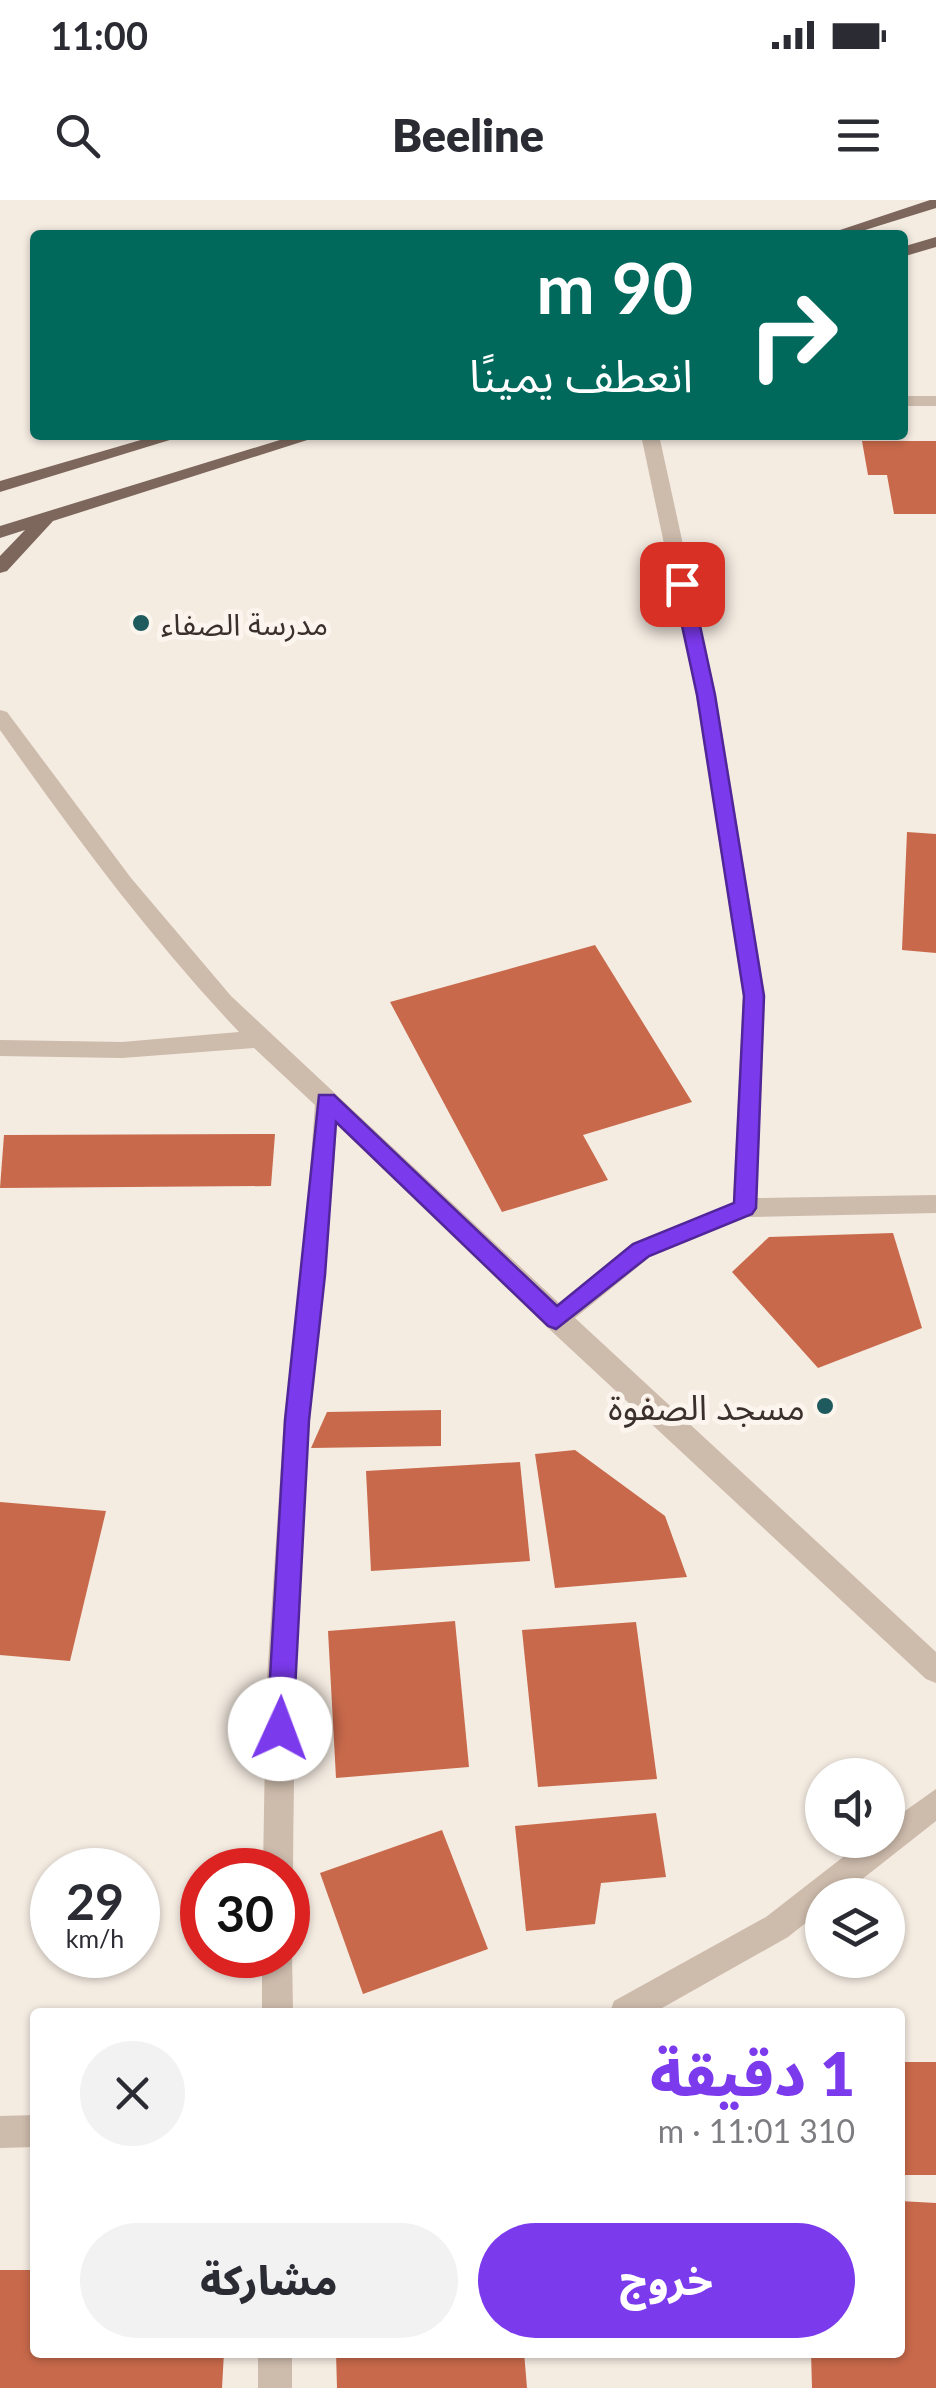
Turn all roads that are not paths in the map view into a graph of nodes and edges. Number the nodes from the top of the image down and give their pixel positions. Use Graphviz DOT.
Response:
graph roads {
  1 [pos="936,204"];
  2 [pos="850,230"];
  3 [pos="936,242"];
  4 [pos="908,250"];
  5 [pos="908,401"];
  6 [pos="936,401"];
  7 [pos="160,440"];
  8 [pos="298,440"];
  9 [pos="651,440"];
  10 [pos="2,486"];
  11 [pos="48,517"];
  12 [pos="0,532"];
  13 [pos="0,567"];
  14 [pos="0,716"];
  15 [pos="259,1040"];
  16 [pos="0,1048"];
  17 [pos="327,1100"];
  18 [pos="936,1204"];
  19 [pos="744,1208"];
  20 [pos="556,1320"];
  21 [pos="936,1670"];
  22 [pos="936,1802"];
  23 [pos="278,1848"];
  24 [pos="278,1978"];
  25 [pos="277,2008"];
  26 [pos="632,2008"];
  27 [pos="0,2132"];
  28 [pos="30,2132"];
  29 [pos="275,2358"];
  30 [pos="275,2388"];
  1 -- 2 [label="main road"];
  3 -- 4 [label="main road"];
  5 -- 6 [label="street"];
  7 -- 10 [label="main road"];
  8 -- 11 [label="main road"];
  9 -- 19 [label="street"];
  11 -- 12 [label="main road"];
  11 -- 13 [label="main road"];
  14 -- 15 [label="street"];
  15 -- 16 [label="street"];
  15 -- 17 [label="street"];
  17 -- 20 [label="street"];
  17 -- 23 [label="street"];
  18 -- 19 [label="street"];
  19 -- 20 [label="street"];
  20 -- 21 [label="street"];
  22 -- 26 [label="street"];
  24 -- 25 [label="street"];
  27 -- 28 [label="street"];
  29 -- 30 [label="street"];
}
